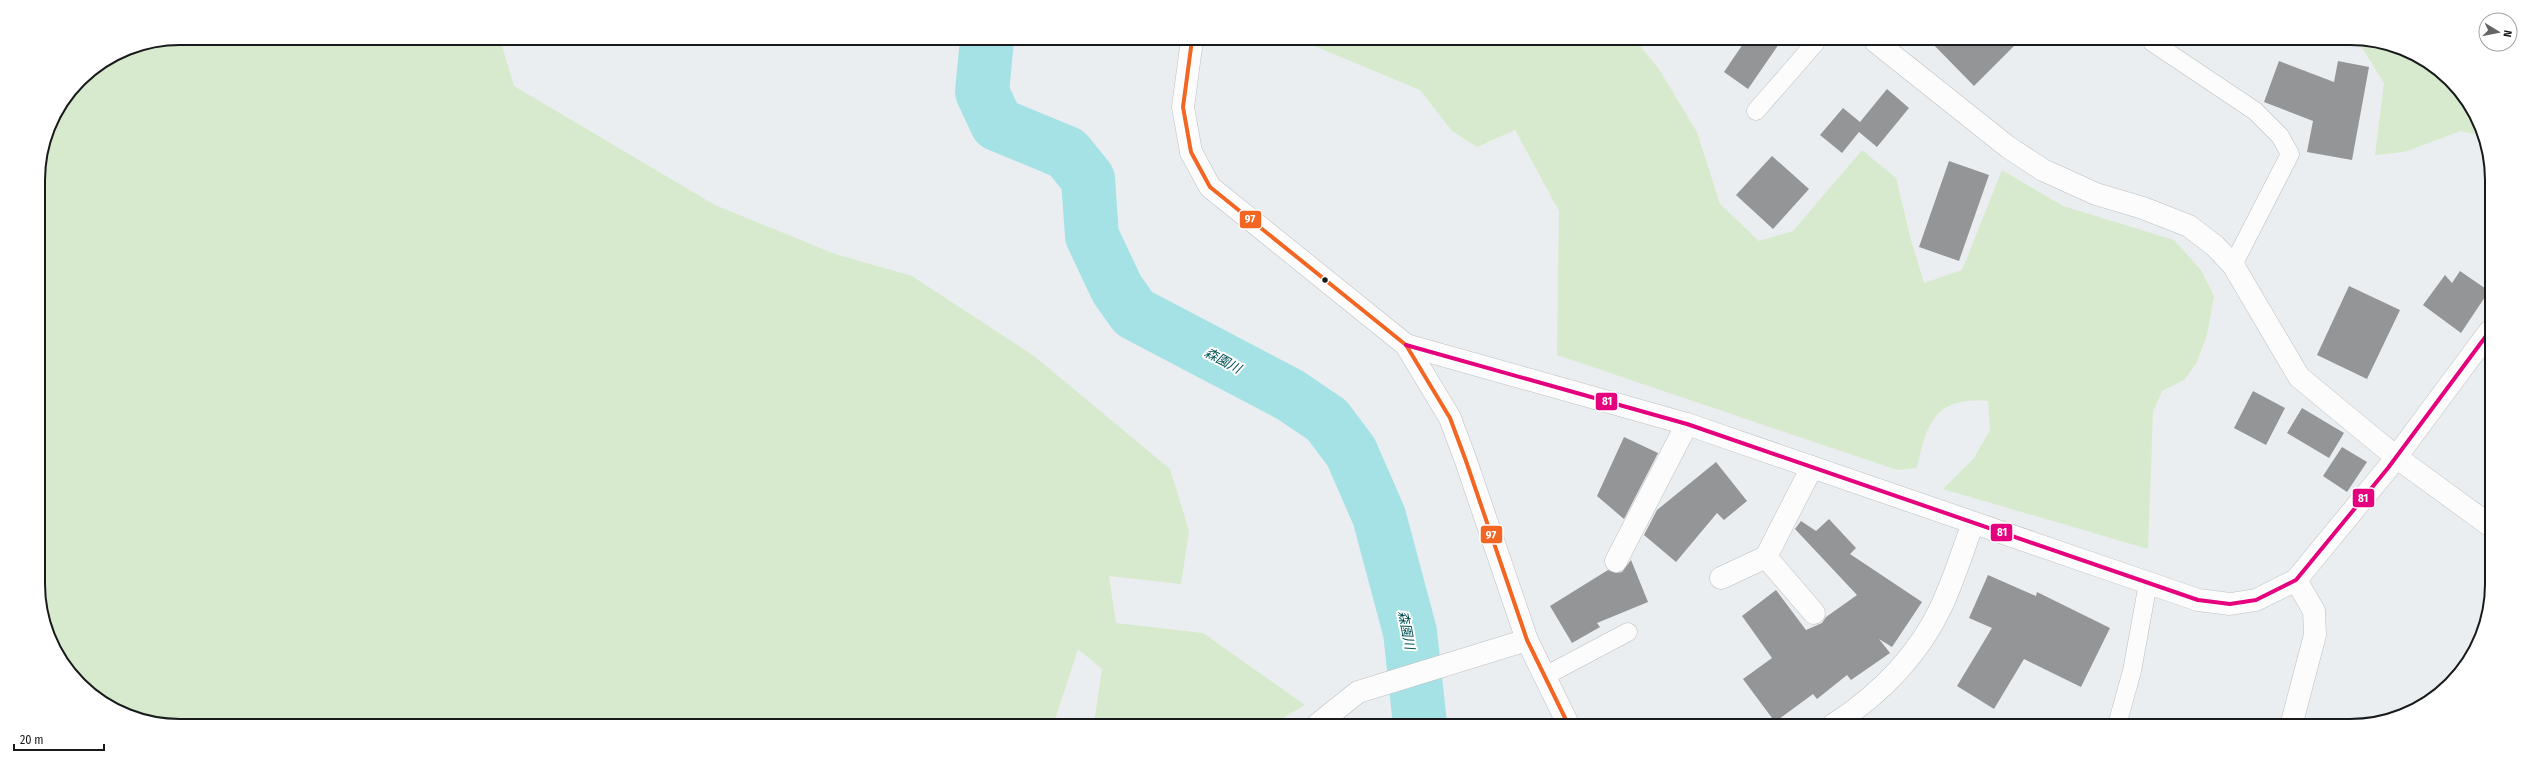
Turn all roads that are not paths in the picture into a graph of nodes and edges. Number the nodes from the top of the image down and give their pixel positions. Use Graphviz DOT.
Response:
graph roads {
  1 [pos="1191,45"];
  2 [pos="1813,45"];
  3 [pos="1880,45"];
  4 [pos="2156,45"];
  5 [pos="1756,111"];
  6 [pos="2233,265"];
  7 [pos="2485,336"];
  8 [pos="1406,345"];
  9 [pos="1687,424"];
  10 [pos="2396,457"];
  11 [pos="1812,467"];
  12 [pos="2485,522"];
  13 [pos="1973,523"];
  14 [pos="1766,557"];
  15 [pos="1616,561"];
  16 [pos="1721,578"];
  17 [pos="2296,580"];
  18 [pos="2148,583"];
  19 [pos="1814,613"];
  20 [pos="1628,632"];
  21 [pos="1527,640"];
  22 [pos="1545,676"];
  23 [pos="1324,719"];
  24 [pos="1566,719"];
  25 [pos="1842,719"];
  26 [pos="2119,719"];
  27 [pos="2293,719"];
  1 -- 8 [label="street"];
  2 -- 5 [label="lane"];
  3 -- 6 [label="street"];
  4 -- 6 [label="lane"];
  6 -- 10 [label="street"];
  7 -- 10 [label="street"];
  8 -- 9 [label="street"];
  8 -- 21 [label="street"];
  9 -- 11 [label="street"];
  9 -- 15 [label="street"];
  10 -- 12 [label="street"];
  10 -- 17 [label="street"];
  11 -- 13 [label="street"];
  11 -- 14 [label="street"];
  13 -- 18 [label="street"];
  13 -- 25 [label="street"];
  14 -- 16 [label="street"];
  14 -- 19 [label="street"];
  17 -- 18 [label="street"];
  17 -- 27 [label="street"];
  18 -- 26 [label="lane"];
  20 -- 22 [label="lane"];
  21 -- 22 [label="street"];
  21 -- 23 [label="street"];
  22 -- 24 [label="street"];
}
